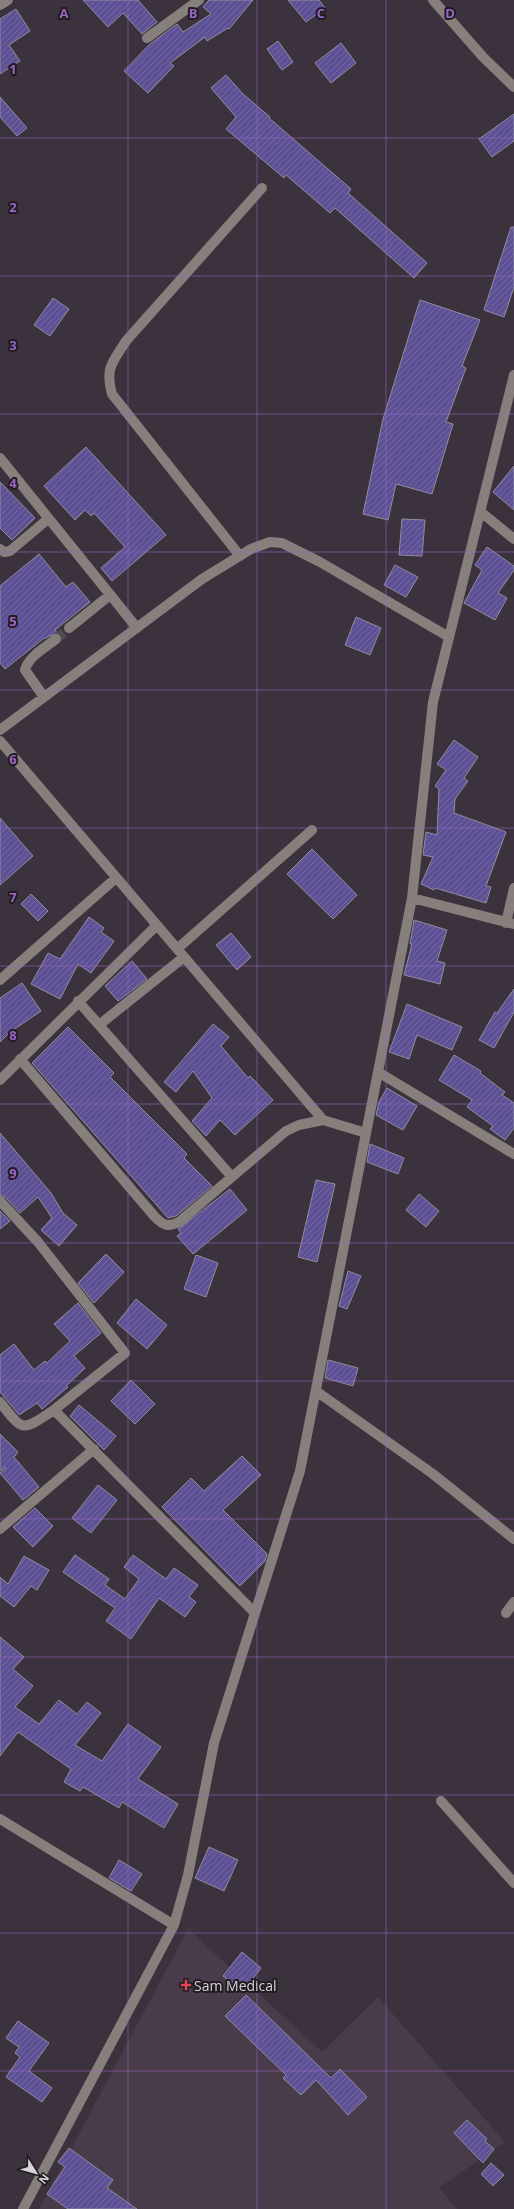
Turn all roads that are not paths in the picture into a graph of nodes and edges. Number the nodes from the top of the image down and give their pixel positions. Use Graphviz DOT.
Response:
graph roads {
  1 [pos="8,0"];
  2 [pos="199,0"];
  3 [pos="434,0"];
  4 [pos="0,5"];
  5 [pos="147,38"];
  6 [pos="514,86"];
  7 [pos="262,188"];
  8 [pos="514,375"];
  9 [pos="0,458"];
  10 [pos="481,512"];
  11 [pos="48,519"];
  12 [pos="514,539"];
  13 [pos="0,549"];
  14 [pos="240,556"];
  15 [pos="110,595"];
  16 [pos="69,628"];
  17 [pos="137,628"];
  18 [pos="449,637"];
  19 [pos="56,639"];
  20 [pos="44,697"];
  21 [pos="0,730"];
  22 [pos="0,741"];
  23 [pos="312,830"];
  24 [pos="116,878"];
  25 [pos="514,888"];
  26 [pos="412,898"];
  27 [pos="510,924"];
  28 [pos="156,925"];
  29 [pos="177,948"];
  30 [pos="184,957"];
  31 [pos="0,980"];
  32 [pos="78,1001"];
  33 [pos="99,1025"];
  34 [pos="20,1059"];
  35 [pos="378,1072"];
  36 [pos="0,1080"];
  37 [pos="323,1120"];
  38 [pos="366,1133"];
  39 [pos="514,1154"];
  40 [pos="232,1176"];
  41 [pos="0,1201"];
  42 [pos="316,1391"];
  43 [pos="0,1402"];
  44 [pos="54,1410"];
  45 [pos="94,1449"];
  46 [pos="0,1529"];
  47 [pos="514,1540"];
  48 [pos="514,1602"];
  49 [pos="255,1613"];
  50 [pos="506,1613"];
  51 [pos="441,1801"];
  52 [pos="0,1819"];
  53 [pos="514,1883"];
  54 [pos="174,1925"];
  55 [pos="23,2209"];
  1 -- 4 [label="street"];
  2 -- 5 [label="street"];
  3 -- 6 [label="street"];
  7 -- 14 [label="street"];
  8 -- 10 [label="street"];
  9 -- 11 [label="street"];
  10 -- 12 [label="street"];
  10 -- 18 [label="street"];
  11 -- 13 [label="street"];
  11 -- 15 [label="street"];
  14 -- 17 [label="street"];
  14 -- 18 [label="street"];
  15 -- 16 [label="street"];
  15 -- 17 [label="street"];
  17 -- 20 [label="street"];
  18 -- 26 [label="street"];
  19 -- 20 [label="street"];
  20 -- 21 [label="street"];
  22 -- 24 [label="street"];
  23 -- 29 [label="street"];
  24 -- 28 [label="street"];
  24 -- 31 [label="street"];
  25 -- 27 [label="street"];
  26 -- 27 [label="street"];
  26 -- 35 [label="street"];
  28 -- 29 [label="street"];
  28 -- 32 [label="street"];
  29 -- 30 [label="street"];
  30 -- 33 [label="street"];
  30 -- 37 [label="street"];
  32 -- 33 [label="street"];
  32 -- 34 [label="street"];
  33 -- 40 [label="street"];
  34 -- 36 [label="street"];
  34 -- 40 [label="street"];
  35 -- 38 [label="street"];
  35 -- 39 [label="street"];
  37 -- 38 [label="street"];
  37 -- 40 [label="street"];
  38 -- 42 [label="street"];
  41 -- 44 [label="street"];
  42 -- 47 [label="street"];
  42 -- 49 [label="street"];
  43 -- 44 [label="street"];
  44 -- 45 [label="street"];
  45 -- 46 [label="street"];
  45 -- 49 [label="street"];
  48 -- 50 [label="street"];
  49 -- 54 [label="street"];
  51 -- 53 [label="street"];
  52 -- 54 [label="street"];
  54 -- 55 [label="street"];
}
